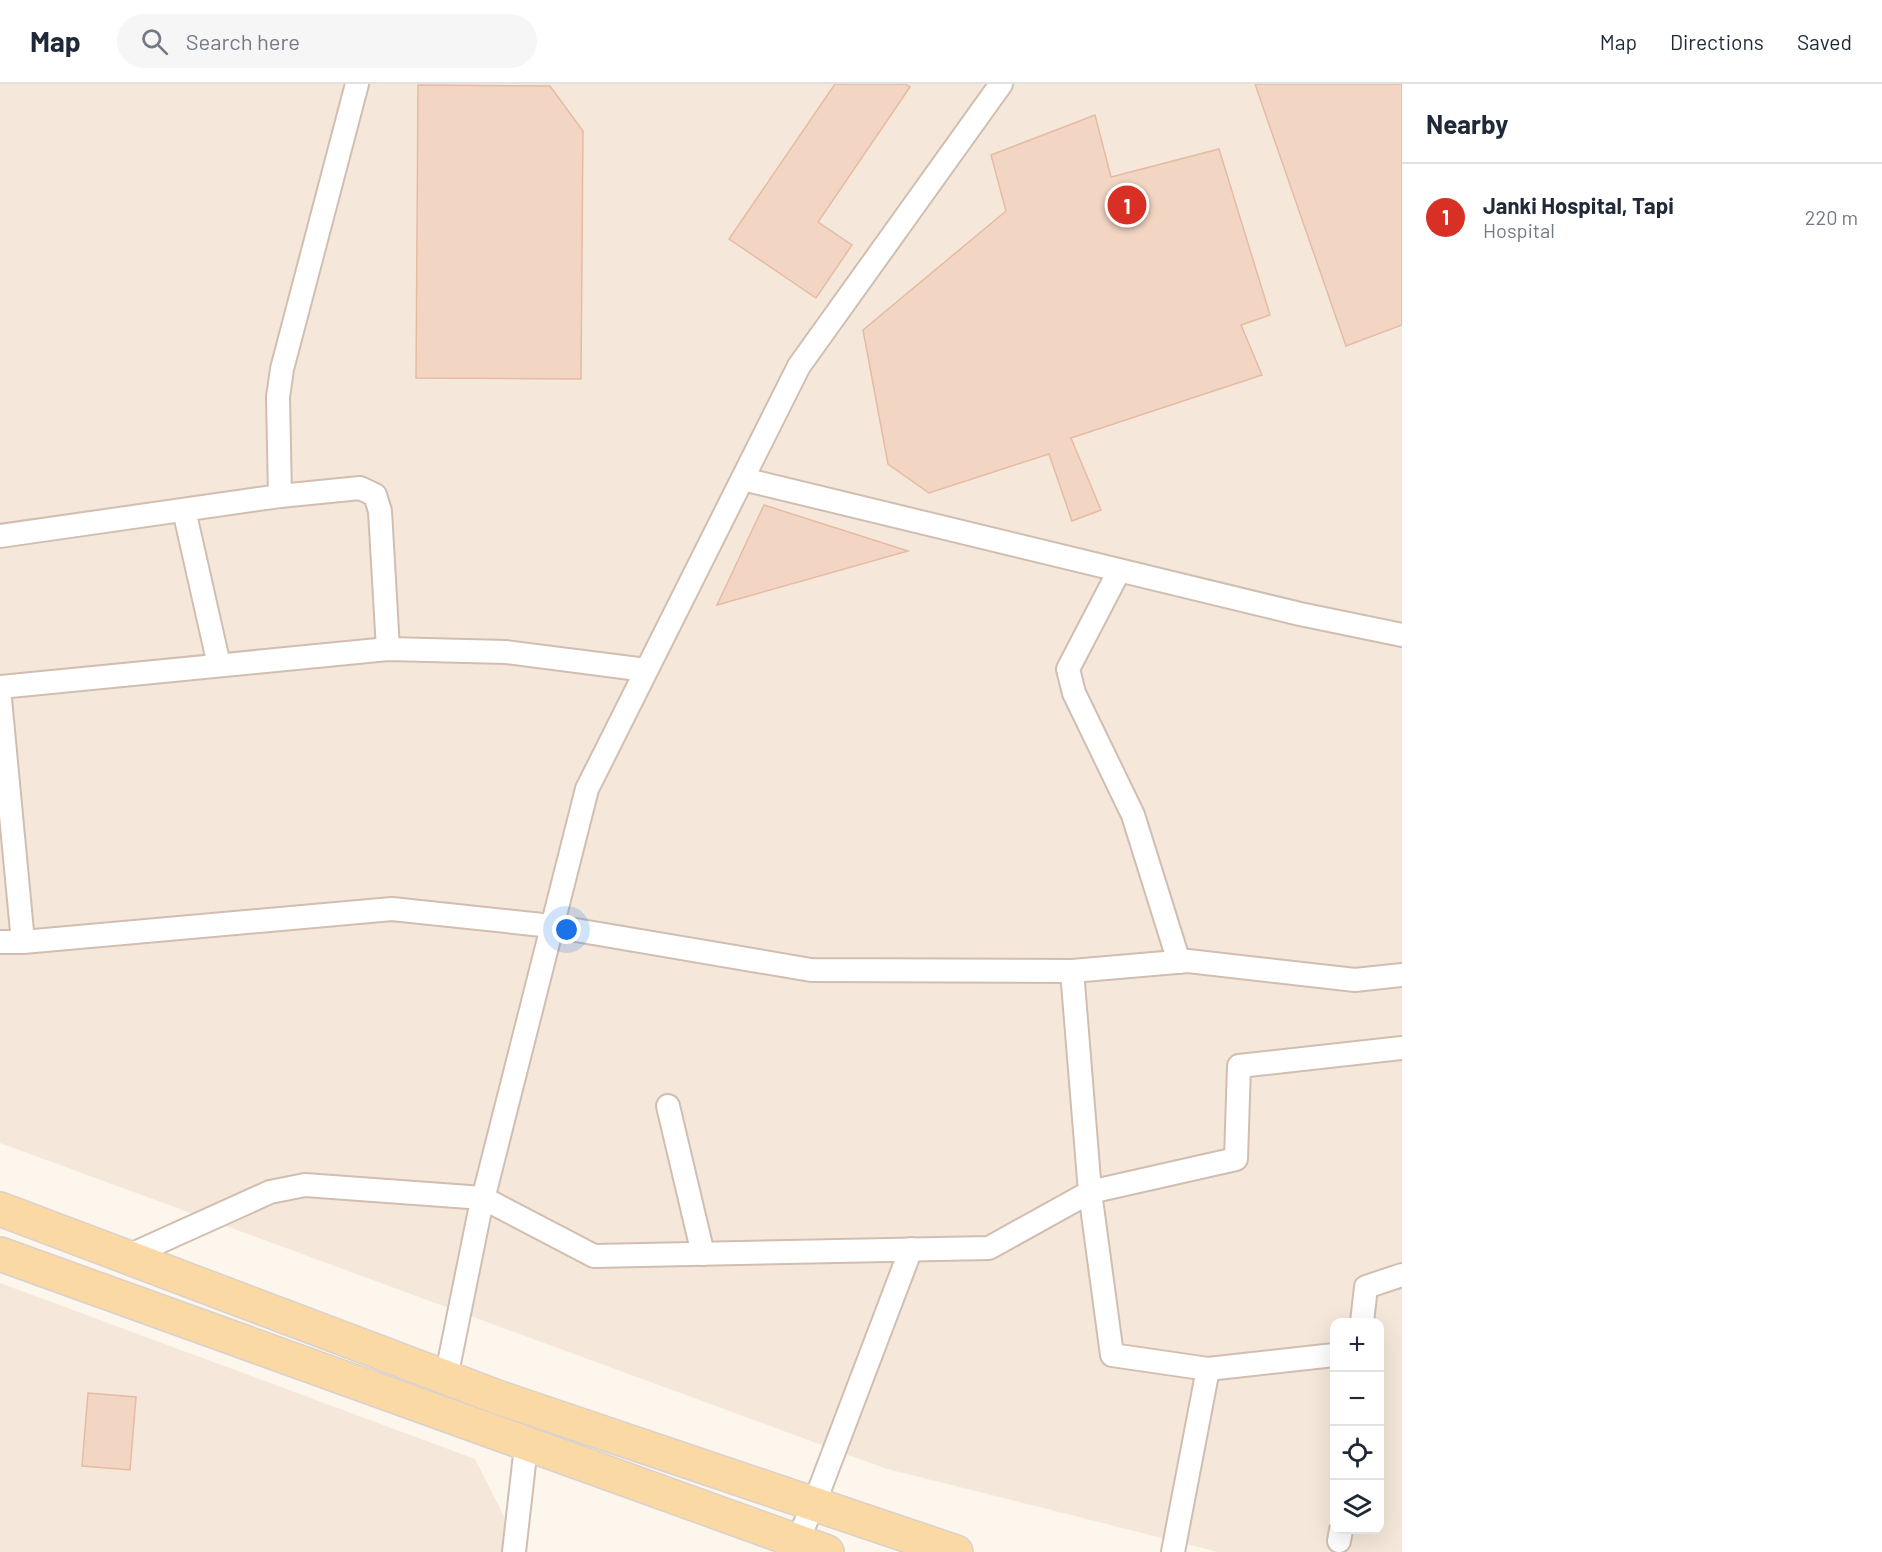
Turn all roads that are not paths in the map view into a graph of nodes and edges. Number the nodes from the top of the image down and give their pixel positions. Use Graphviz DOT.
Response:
graph roads {
  1 [pos="357,84"];
  2 [pos="1001,84"];
  3 [pos="743,479"];
  4 [pos="280,496"];
  5 [pos="184,510"];
  6 [pos="0,536"];
  7 [pos="1119,571"];
  8 [pos="1402,635"];
  9 [pos="388,649"];
  10 [pos="219,665"];
  11 [pos="646,670"];
  12 [pos="0,687"];
  13 [pos="0,699"];
  14 [pos="552,926"];
  15 [pos="0,942"];
  16 [pos="23,942"];
  17 [pos="1179,962"];
  18 [pos="1072,971"];
  19 [pos="1402,975"];
  20 [pos="1402,1048"];
  21 [pos="668,1106"];
  22 [pos="1090,1192"];
  23 [pos="483,1198"];
  24 [pos="0,1209"];
  25 [pos="911,1249"];
  26 [pos="0,1254"];
  27 [pos="703,1254"];
  28 [pos="126,1257"];
  29 [pos="1402,1275"];
  30 [pos="1363,1318"];
  31 [pos="1330,1356"];
  32 [pos="1209,1369"];
  33 [pos="446,1378"];
  34 [pos="526,1446"];
  35 [pos="814,1504"];
  36 [pos="794,1547"];
  37 [pos="514,1552"];
  38 [pos="827,1552"];
  39 [pos="956,1552"];
  40 [pos="1173,1552"];
  1 -- 4 [label="street"];
  2 -- 3 [label="street"];
  3 -- 7 [label="street"];
  3 -- 11 [label="street"];
  4 -- 5 [label="street"];
  4 -- 9 [label="street"];
  5 -- 6 [label="street"];
  5 -- 10 [label="street"];
  7 -- 8 [label="street"];
  7 -- 17 [label="street"];
  9 -- 10 [label="street"];
  9 -- 11 [label="street"];
  10 -- 12 [label="street"];
  11 -- 14 [label="street"];
  13 -- 16 [label="street"];
  14 -- 16 [label="street"];
  14 -- 18 [label="street"];
  14 -- 23 [label="street"];
  15 -- 16 [label="street"];
  17 -- 18 [label="street"];
  17 -- 19 [label="street"];
  18 -- 22 [label="street"];
  20 -- 22 [label="street"];
  21 -- 27 [label="street"];
  22 -- 25 [label="street"];
  22 -- 32 [label="street"];
  23 -- 27 [label="street"];
  23 -- 28 [label="street"];
  23 -- 33 [label="street"];
  24 -- 28 [label="main road"];
  25 -- 27 [label="street"];
  25 -- 35 [label="street"];
  26 -- 34 [label="main road"];
  28 -- 33 [label="main road"];
  29 -- 30 [label="street"];
  31 -- 32 [label="street"];
  32 -- 40 [label="street"];
  33 -- 35 [label="main road"];
  34 -- 36 [label="main road"];
  34 -- 37 [label="street"];
  35 -- 36 [label="street"];
  35 -- 39 [label="main road"];
  36 -- 38 [label="main road"];
}
